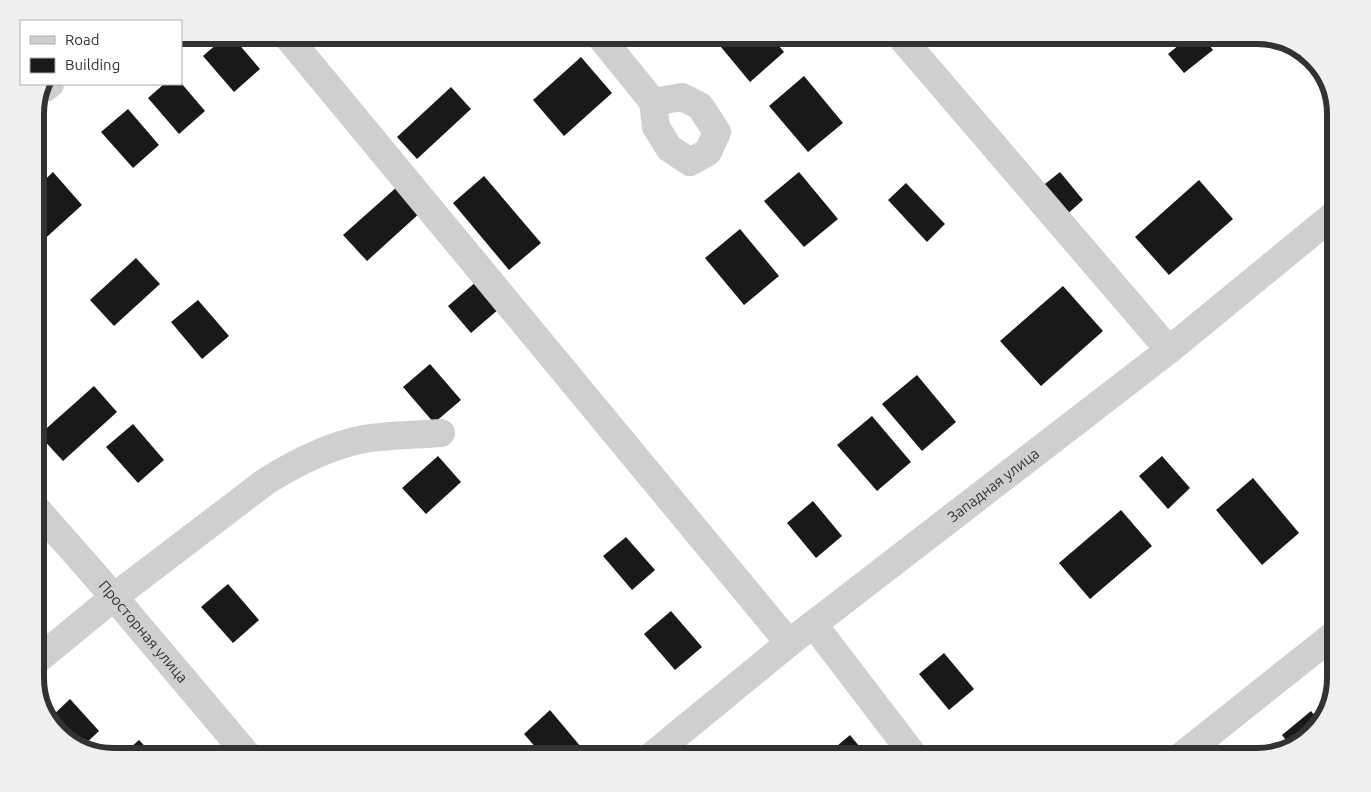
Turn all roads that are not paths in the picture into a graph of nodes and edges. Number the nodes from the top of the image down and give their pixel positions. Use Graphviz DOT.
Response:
graph roads {
  1 [pos="293,44"];
  2 [pos="606,44"];
  3 [pos="907,44"];
  4 [pos="653,102"];
  5 [pos="1327,220"];
  6 [pos="1169,350"];
  7 [pos="441,433"];
  8 [pos="44,517"];
  9 [pos="114,597"];
  10 [pos="814,625"];
  11 [pos="1327,640"];
  12 [pos="789,643"];
  13 [pos="44,655"];
  14 [pos="242,748"];
  15 [pos="661,748"];
  16 [pos="908,748"];
  17 [pos="1191,748"];
  1 -- 12 [label="street"];
  2 -- 4 [label="street"];
  3 -- 6 [label="street"];
  5 -- 6 [label="street, Западная улица"];
  6 -- 10 [label="street, Западная улица"];
  7 -- 9 [label="street"];
  8 -- 9 [label="street, Просторная улица"];
  9 -- 13 [label="street"];
  9 -- 14 [label="street, Просторная улица"];
  10 -- 12 [label="street, Западная улица"];
  10 -- 16 [label="street"];
  11 -- 17 [label="street"];
  12 -- 15 [label="street, Западная улица"];
}
